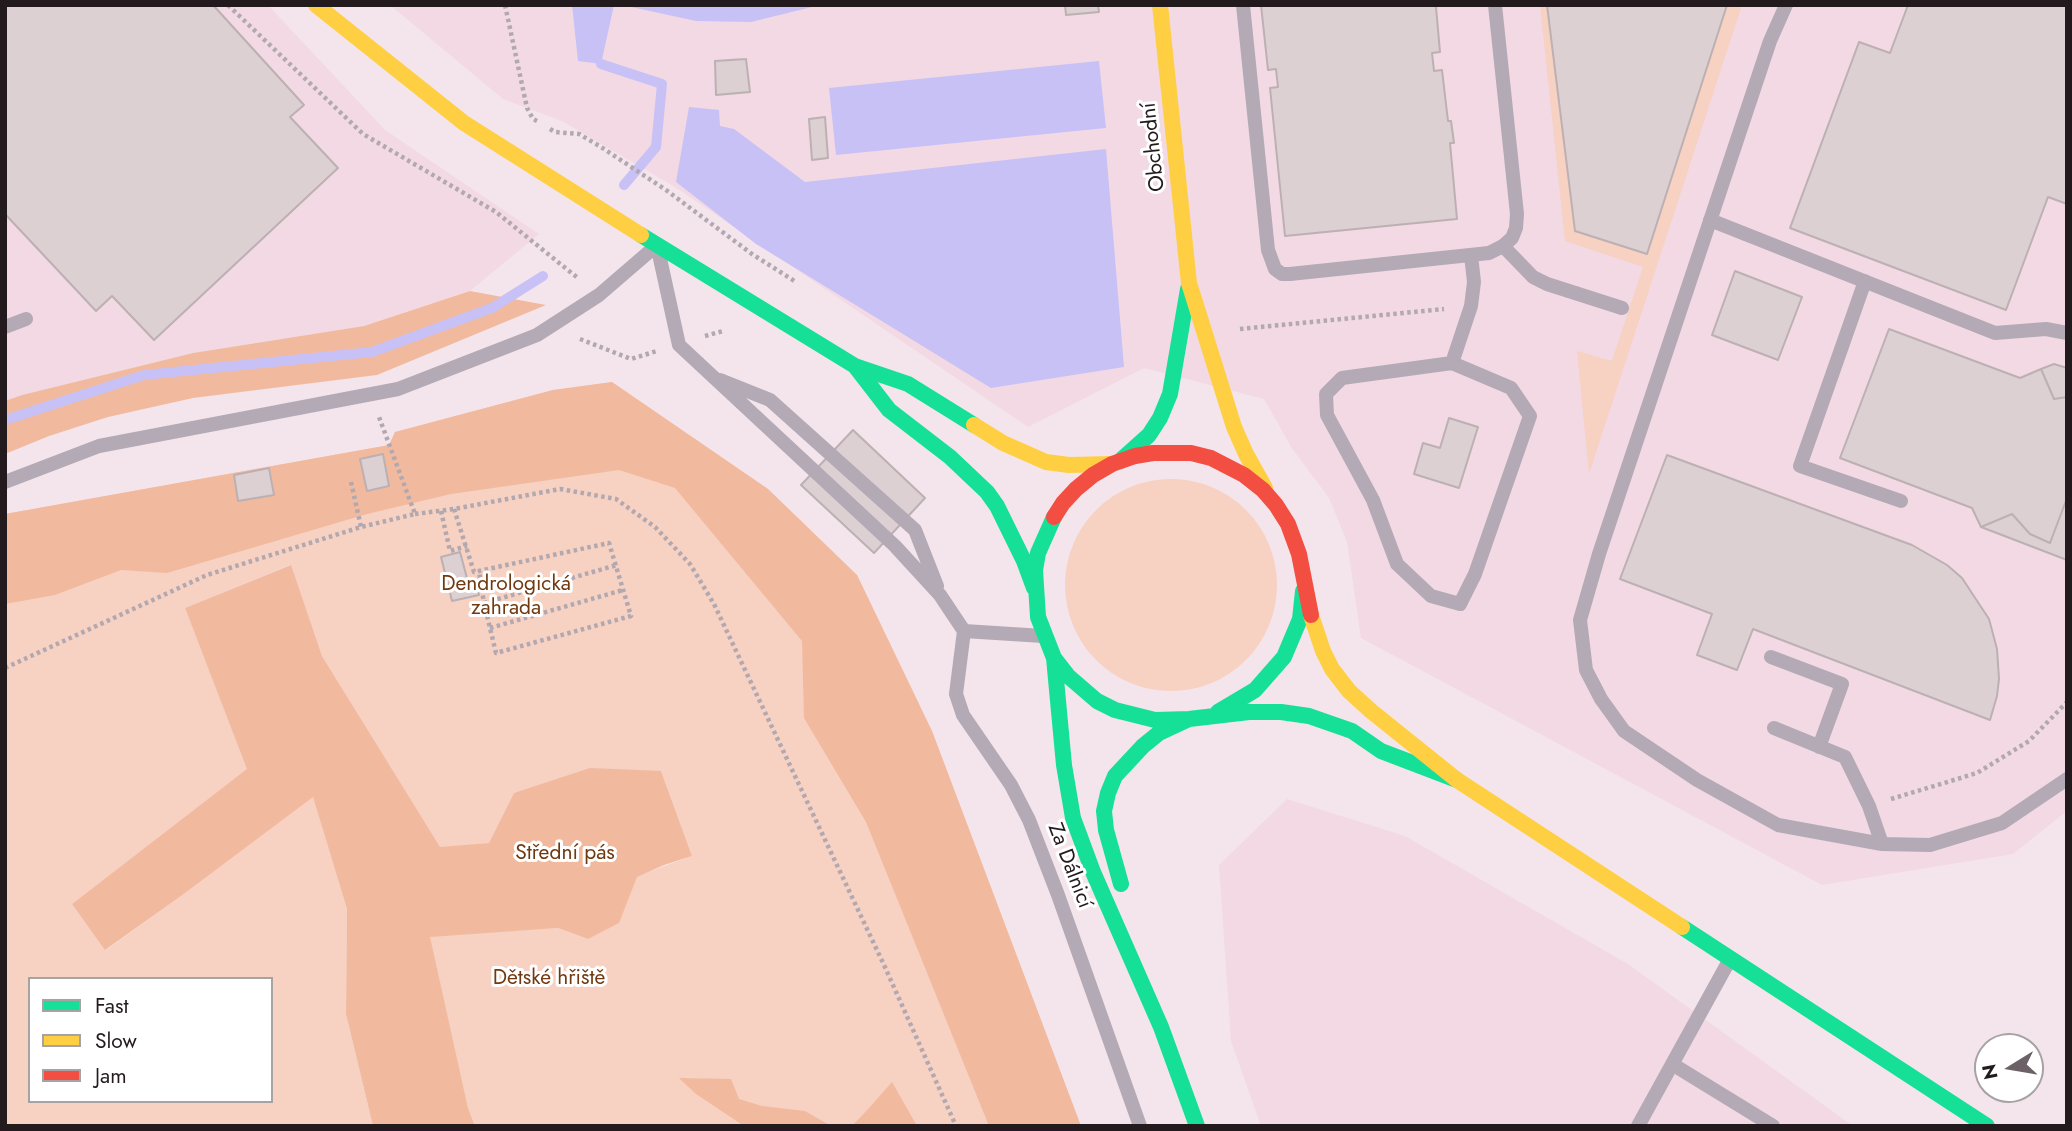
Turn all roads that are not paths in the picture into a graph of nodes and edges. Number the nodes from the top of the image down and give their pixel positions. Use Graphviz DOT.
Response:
graph roads {
  1 [pos="316,5"];
  2 [pos="1160,5"];
  3 [pos="1243,5"];
  4 [pos="1495,5"];
  5 [pos="1786,5"];
  6 [pos="1710,220"];
  7 [pos="657,245"];
  8 [pos="1503,246"];
  9 [pos="1471,255"];
  10 [pos="1865,281"];
  11 [pos="1189,283"];
  12 [pos="1622,308"];
  13 [pos="26,319"];
  14 [pos="5,327"];
  15 [pos="2067,333"];
  16 [pos="1452,363"];
  17 [pos="855,366"];
  18 [pos="712,377"];
  19 [pos="1116,462"];
  20 [pos="5,482"];
  21 [pos="1901,501"];
  22 [pos="1276,505"];
  23 [pos="1303,578"];
  24 [pos="1035,590"];
  25 [pos="940,595"];
  26 [pos="964,631"];
  27 [pos="1044,636"];
  28 [pos="1054,657"];
  29 [pos="1771,657"];
  30 [pos="1206,716"];
  31 [pos="1189,719"];
  32 [pos="1774,728"];
  33 [pos="1819,747"];
  34 [pos="2067,779"];
  35 [pos="1457,780"];
  36 [pos="1882,844"];
  37 [pos="1124,896"];
  38 [pos="1132,922"];
  39 [pos="1730,960"];
  40 [pos="1161,1027"];
  41 [pos="1672,1064"];
  42 [pos="1764,1124"];
  43 [pos="1140,1126"];
  44 [pos="1197,1126"];
  45 [pos="1638,1126"];
  46 [pos="1987,1126"];
  1 -- 7 [label="main road"];
  2 -- 11 [label="main road, Obchodní"];
  3 -- 9 [label="lane"];
  4 -- 8 [label="lane"];
  5 -- 6 [label="lane"];
  6 -- 10 [label="lane"];
  6 -- 36 [label="lane"];
  7 -- 17 [label="main road"];
  7 -- 18 [label="lane"];
  7 -- 20 [label="lane"];
  8 -- 9 [label="lane"];
  8 -- 12 [label="lane"];
  9 -- 16 [label="lane"];
  10 -- 15 [label="lane"];
  10 -- 21 [label="lane"];
  11 -- 19 [label="main road, Obchodní"];
  11 -- 22 [label="main road, Obchodní"];
  13 -- 14 [label="lane"];
  16 -- 16 [label="lane"];
  17 -- 19 [label="main road"];
  17 -- 24 [label="main road"];
  18 -- 25 [label="lane"];
  18 -- 25 [label="lane"];
  19 -- 22 [label="main road"];
  19 -- 24 [label="main road"];
  22 -- 23 [label="main road"];
  23 -- 30 [label="main road"];
  23 -- 35 [label="main road"];
  24 -- 27 [label="main road"];
  25 -- 26 [label="lane"];
  26 -- 27 [label="lane"];
  26 -- 43 [label="lane, Za Dálnicí"];
  27 -- 28 [label="main road"];
  28 -- 31 [label="main road"];
  28 -- 40 [label="main road"];
  29 -- 33 [label="lane"];
  30 -- 31 [label="main road"];
  30 -- 35 [label="main road"];
  31 -- 37 [label="main road"];
  32 -- 33 [label="lane"];
  33 -- 36 [label="lane"];
  34 -- 36 [label="lane"];
  35 -- 39 [label="main road"];
  38 -- 40 [label="main road"];
  39 -- 41 [label="lane"];
  39 -- 46 [label="main road"];
  40 -- 44 [label="main road"];
  41 -- 42 [label="lane"];
  41 -- 45 [label="lane"];
}
